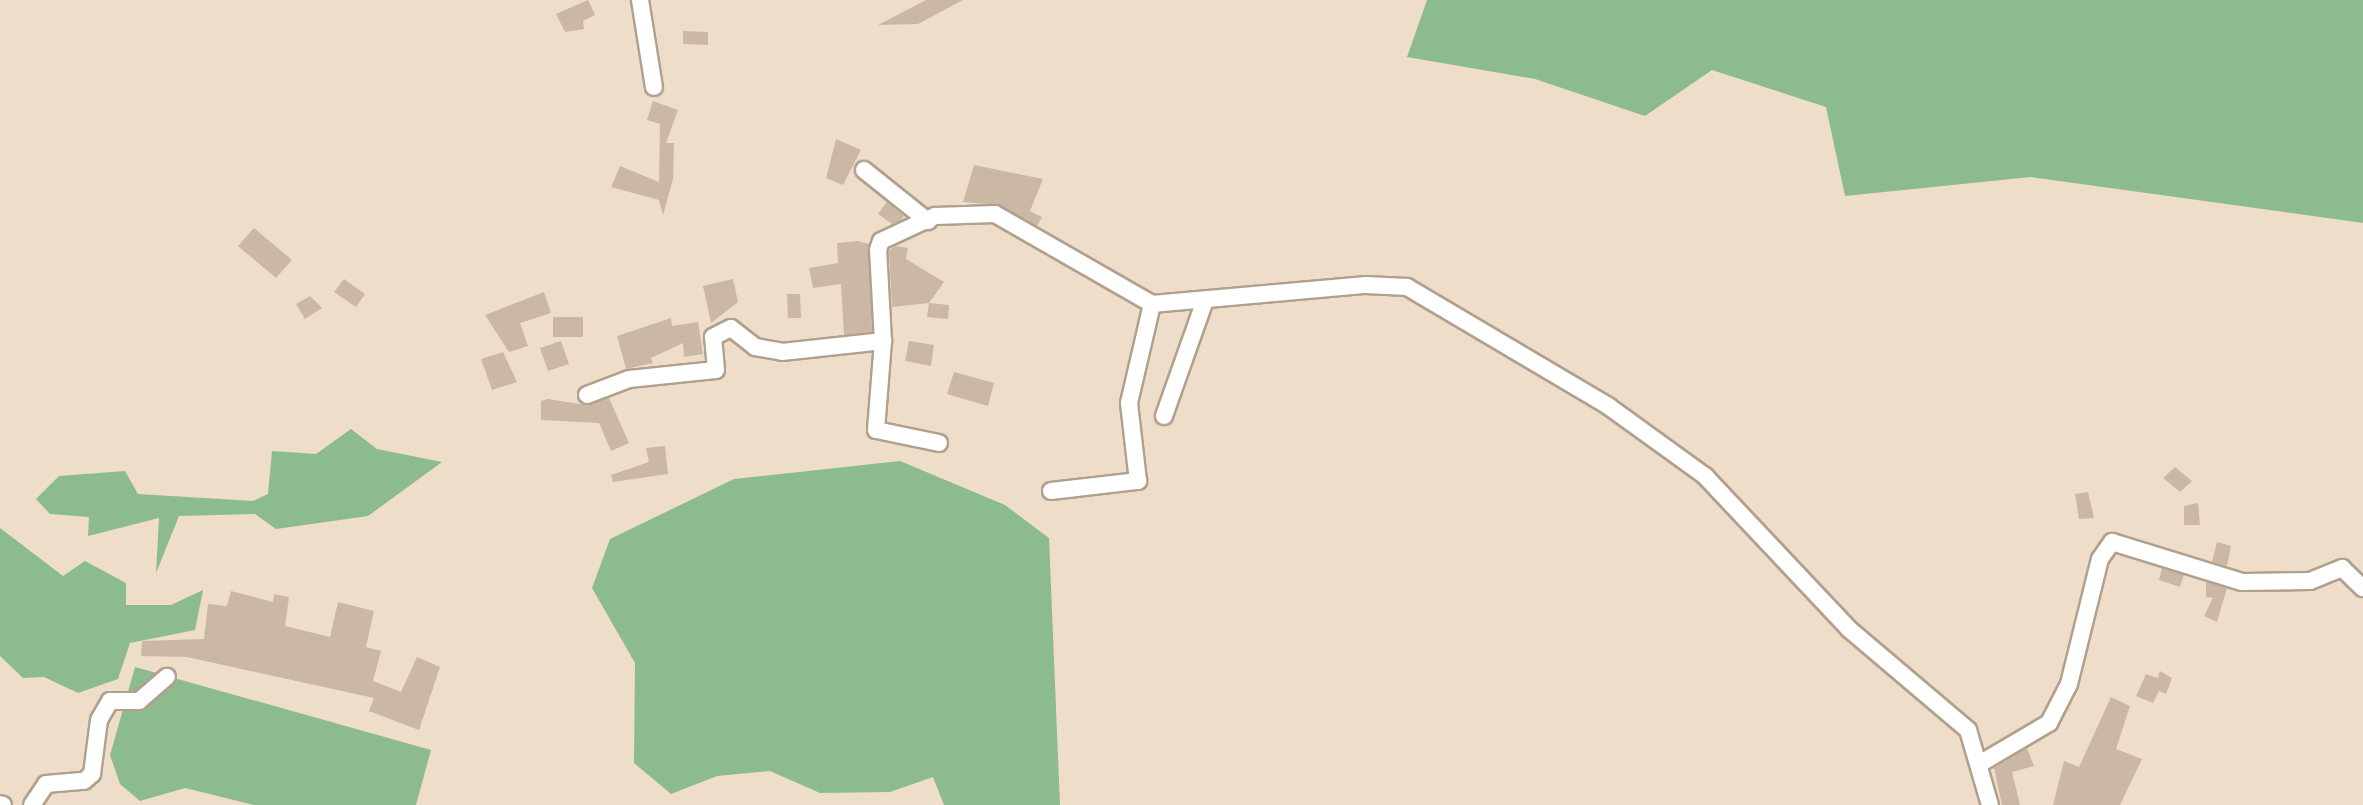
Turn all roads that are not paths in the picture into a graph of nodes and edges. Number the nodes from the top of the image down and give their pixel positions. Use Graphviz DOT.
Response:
graph roads {
  1 [pos="640,0"];
  2 [pos="654,87"];
  3 [pos="864,170"];
  4 [pos="928,221"];
  5 [pos="1204,303"];
  6 [pos="1152,304"];
  7 [pos="883,341"];
  8 [pos="587,395"];
  9 [pos="1164,416"];
  10 [pos="939,443"];
  11 [pos="1051,491"];
  12 [pos="2363,588"];
  13 [pos="167,677"];
  14 [pos="1981,763"];
  15 [pos="32,805"];
  16 [pos="1990,805"];
  1 -- 2 [label="street"];
  3 -- 4 [label="street"];
  4 -- 6 [label="street"];
  4 -- 7 [label="street"];
  5 -- 6 [label="street"];
  5 -- 9 [label="street"];
  5 -- 14 [label="street"];
  6 -- 11 [label="street"];
  7 -- 8 [label="street"];
  7 -- 10 [label="street"];
  12 -- 14 [label="street"];
  13 -- 15 [label="street"];
  14 -- 16 [label="street"];
}
